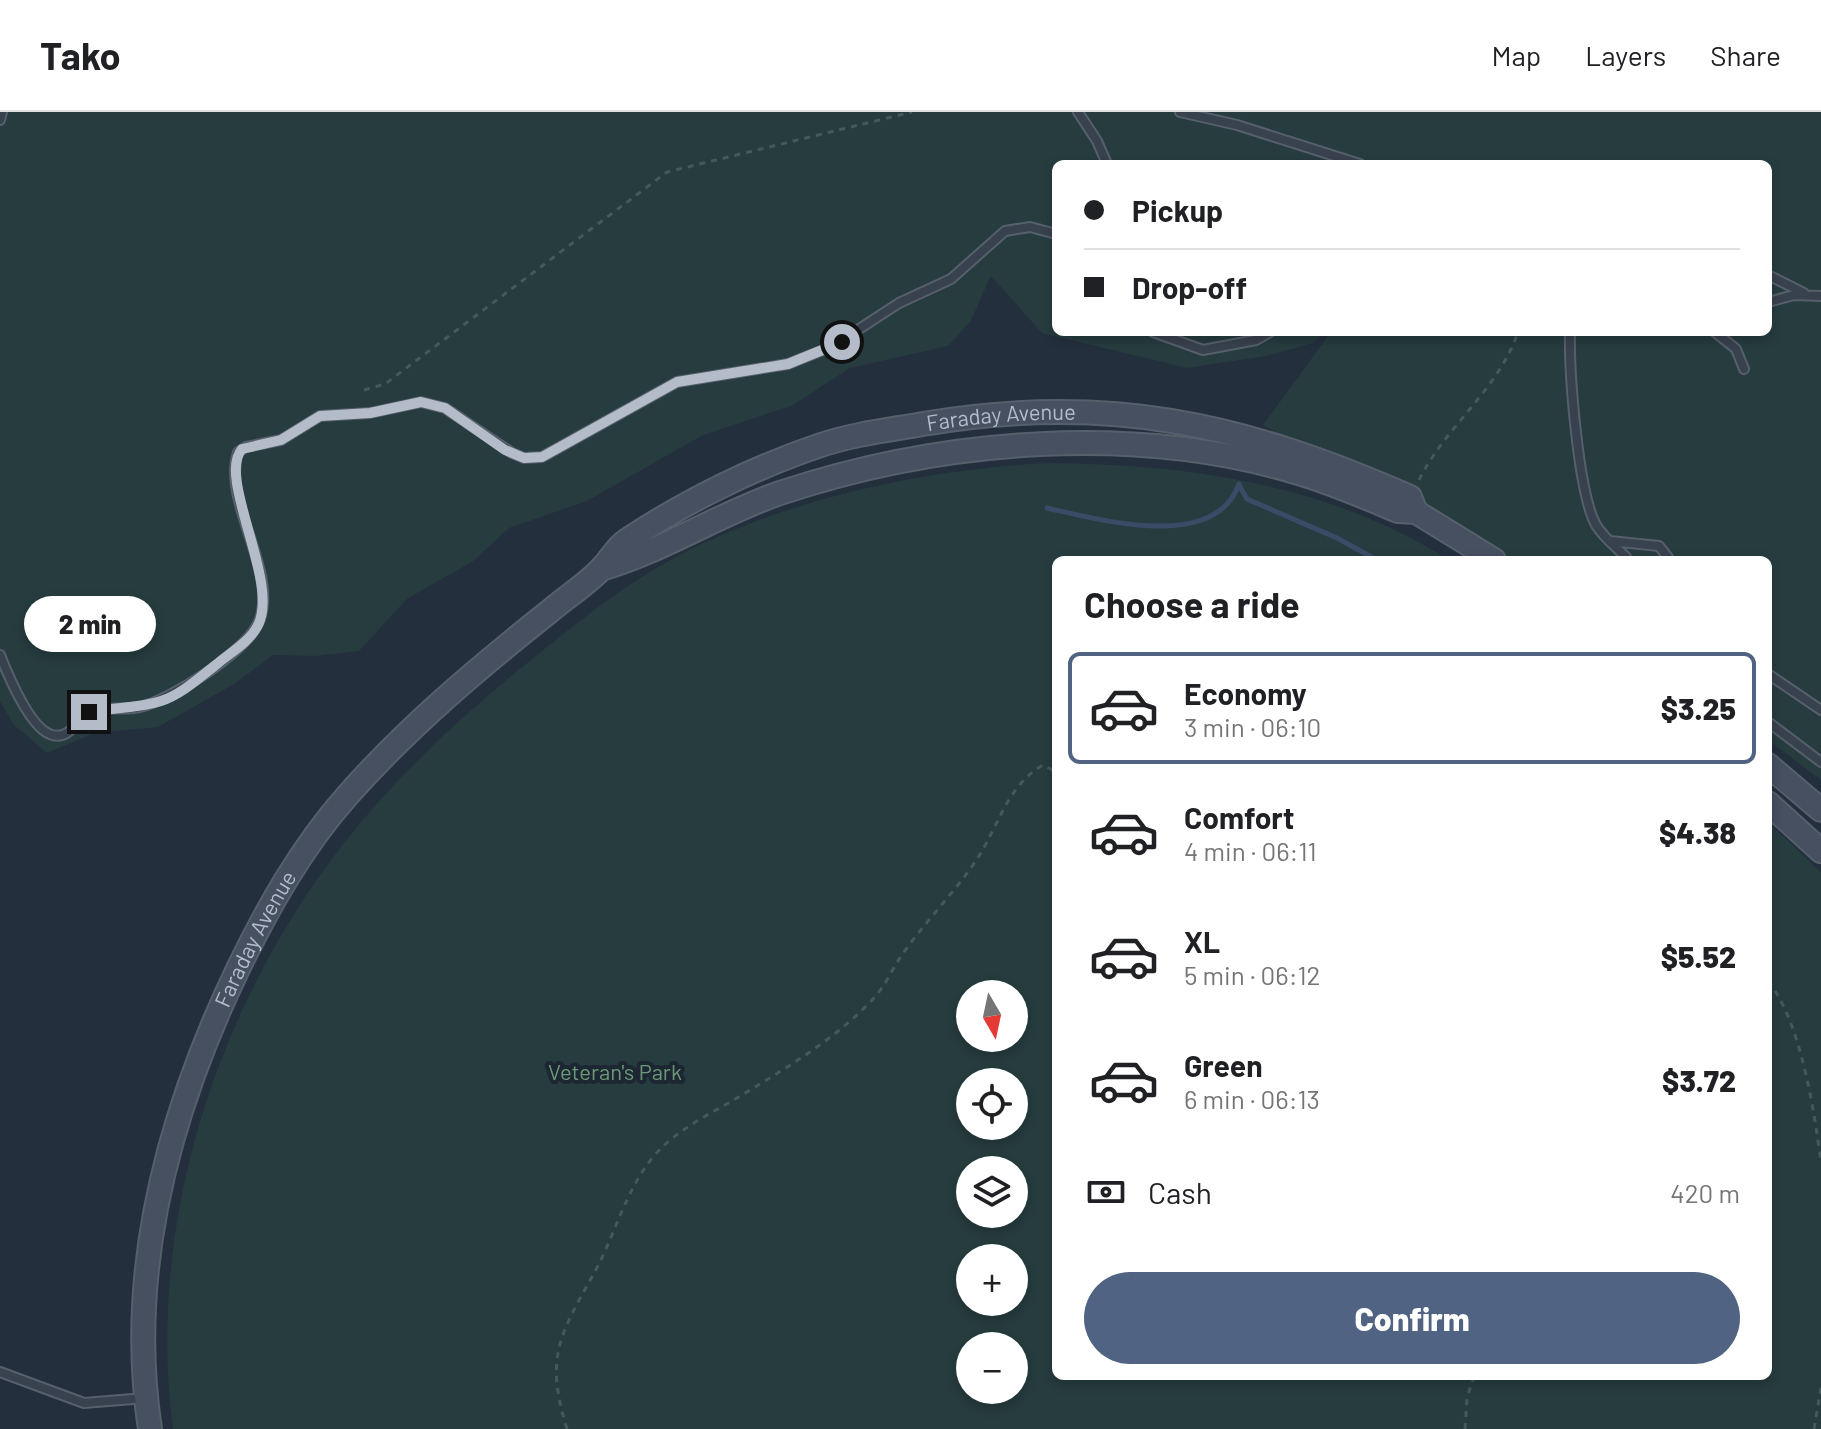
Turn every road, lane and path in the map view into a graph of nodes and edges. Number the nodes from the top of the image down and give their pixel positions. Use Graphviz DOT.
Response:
graph roads {
  1 [pos="2,112"];
  2 [pos="912,112"];
  3 [pos="1078,112"];
  4 [pos="1180,112"];
  5 [pos="0,120"];
  6 [pos="1105,160"];
  7 [pos="1347,160"];
  8 [pos="1052,233"];
  9 [pos="1772,277"];
  10 [pos="1817,296"];
  11 [pos="1772,302"];
  12 [pos="1163,336"];
  13 [pos="1259,336"];
  14 [pos="1516,336"];
  15 [pos="1570,336"];
  16 [pos="1720,336"];
  17 [pos="1744,369"];
  18 [pos="364,390"];
  19 [pos="1413,505"];
  20 [pos="1610,541"];
  21 [pos="1488,556"];
  22 [pos="1624,556"];
  23 [pos="1667,556"];
  24 [pos="601,569"];
  25 [pos="0,655"];
  26 [pos="1772,677"];
  27 [pos="1821,710"];
  28 [pos="1772,725"];
  29 [pos="1821,762"];
  30 [pos="1772,768"];
  31 [pos="1052,770"];
  32 [pos="1772,807"];
  33 [pos="1821,810"];
  34 [pos="1821,851"];
  35 [pos="1772,986"];
  36 [pos="1819,1143"];
  37 [pos="1821,1162"];
  38 [pos="0,1372"];
  39 [pos="1473,1380"];
  40 [pos="1821,1388"];
  41 [pos="145,1398"];
  42 [pos="150,1429"];
  43 [pos="567,1429"];
  44 [pos="1465,1429"];
  45 [pos="1814,1429"];
  1 -- 5 [label="lane"];
  2 -- 18 [label="path"];
  3 -- 6 [label="lane"];
  4 -- 7 [label="lane"];
  8 -- 25 [label="lane"];
  9 -- 10 [label="lane"];
  10 -- 11 [label="lane"];
  12 -- 13 [label="lane"];
  14 -- 19 [label="path"];
  15 -- 20 [label="lane"];
  16 -- 17 [label="lane"];
  19 -- 21 [label="main road, Faraday Avenue"];
  19 -- 24 [label="main road, Faraday Avenue"];
  19 -- 24 [label="main road, Faraday Avenue"];
  20 -- 22 [label="lane"];
  20 -- 23 [label="lane"];
  24 -- 41 [label="main road, Faraday Avenue"];
  26 -- 27 [label="lane"];
  28 -- 29 [label="lane"];
  30 -- 33 [label="main road"];
  31 -- 43 [label="path"];
  32 -- 34 [label="main road"];
  35 -- 36 [label="path"];
  36 -- 37 [label="path"];
  38 -- 41 [label="lane"];
  39 -- 44 [label="path"];
  40 -- 45 [label="path"];
  41 -- 42 [label="main road, Faraday Avenue"];
}
